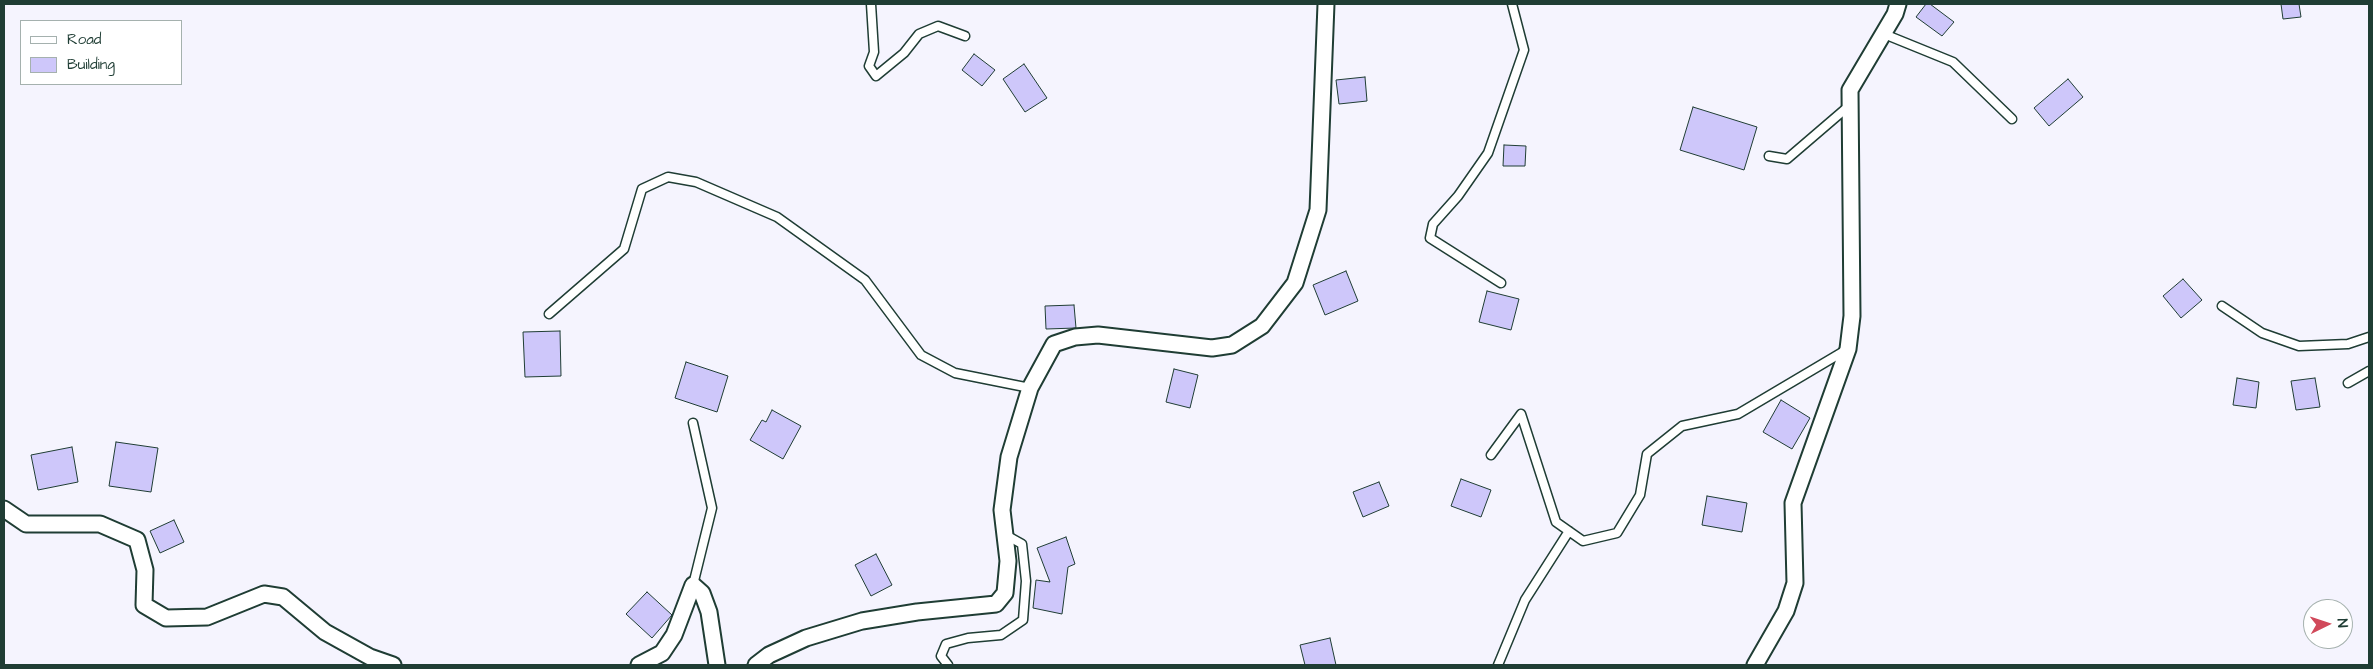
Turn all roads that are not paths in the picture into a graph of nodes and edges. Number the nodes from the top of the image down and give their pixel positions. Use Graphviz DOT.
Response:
graph roads {
  1 [pos="871,4"];
  2 [pos="1326,4"];
  3 [pos="1512,4"];
  4 [pos="1898,4"];
  5 [pos="1884,34"];
  6 [pos="965,36"];
  7 [pos="1850,105"];
  8 [pos="2012,119"];
  9 [pos="1769,156"];
  10 [pos="1501,283"];
  11 [pos="2222,306"];
  12 [pos="549,314"];
  13 [pos="2369,337"];
  14 [pos="1848,349"];
  15 [pos="2369,371"];
  16 [pos="2348,382"];
  17 [pos="1030,388"];
  18 [pos="693,423"];
  19 [pos="1491,455"];
  20 [pos="4,509"];
  21 [pos="1569,531"];
  22 [pos="1004,534"];
  23 [pos="693,585"];
  24 [pos="658,659"];
  25 [pos="393,665"];
  26 [pos="639,665"];
  27 [pos="717,665"];
  28 [pos="756,665"];
  29 [pos="948,665"];
  30 [pos="1498,665"];
  31 [pos="1755,665"];
  1 -- 6 [label="lane"];
  2 -- 17 [label="street"];
  3 -- 10 [label="lane"];
  4 -- 5 [label="street"];
  5 -- 7 [label="street"];
  5 -- 8 [label="lane"];
  7 -- 9 [label="lane"];
  7 -- 14 [label="street"];
  11 -- 13 [label="lane"];
  12 -- 17 [label="lane"];
  14 -- 21 [label="lane"];
  14 -- 31 [label="street"];
  15 -- 16 [label="lane"];
  17 -- 22 [label="street"];
  18 -- 23 [label="lane"];
  19 -- 21 [label="lane"];
  20 -- 25 [label="street"];
  21 -- 30 [label="lane"];
  22 -- 28 [label="street"];
  22 -- 29 [label="lane"];
  23 -- 24 [label="street"];
  23 -- 27 [label="street"];
  24 -- 26 [label="street"];
}
